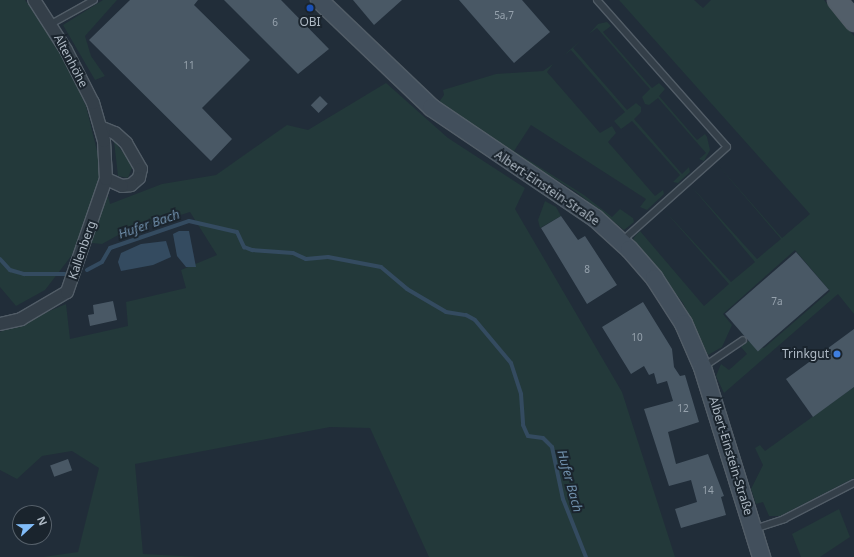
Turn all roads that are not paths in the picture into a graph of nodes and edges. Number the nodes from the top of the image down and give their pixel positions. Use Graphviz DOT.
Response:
graph roads {
  1 [pos="34,0"];
  2 [pos="94,0"];
  3 [pos="319,0"];
  4 [pos="597,0"];
  5 [pos="837,0"];
  6 [pos="854,21"];
  7 [pos="51,24"];
  8 [pos="100,127"];
  9 [pos="106,179"];
  10 [pos="98,206"];
  11 [pos="622,242"];
  12 [pos="0,324"];
  13 [pos="743,340"];
  14 [pos="702,367"];
  15 [pos="854,483"];
  16 [pos="753,530"];
  17 [pos="761,557"];
  1 -- 7 [label="street, Altenhöhe"];
  2 -- 7 [label="lane"];
  3 -- 11 [label="street, Albert-Einstein-Straße"];
  4 -- 11 [label="lane"];
  5 -- 6 [label="main road"];
  7 -- 8 [label="street, Altenhöhe"];
  8 -- 9 [label="street, Altenhöhe"];
  8 -- 9 [label="street"];
  9 -- 10 [label="street, Altenhöhe"];
  10 -- 12 [label="street, Kallenberg"];
  11 -- 14 [label="street, Albert-Einstein-Straße"];
  13 -- 14 [label="lane"];
  14 -- 16 [label="street, Albert-Einstein-Straße"];
  15 -- 16 [label="lane"];
  16 -- 17 [label="street, Albert-Einstein-Straße"];
}
